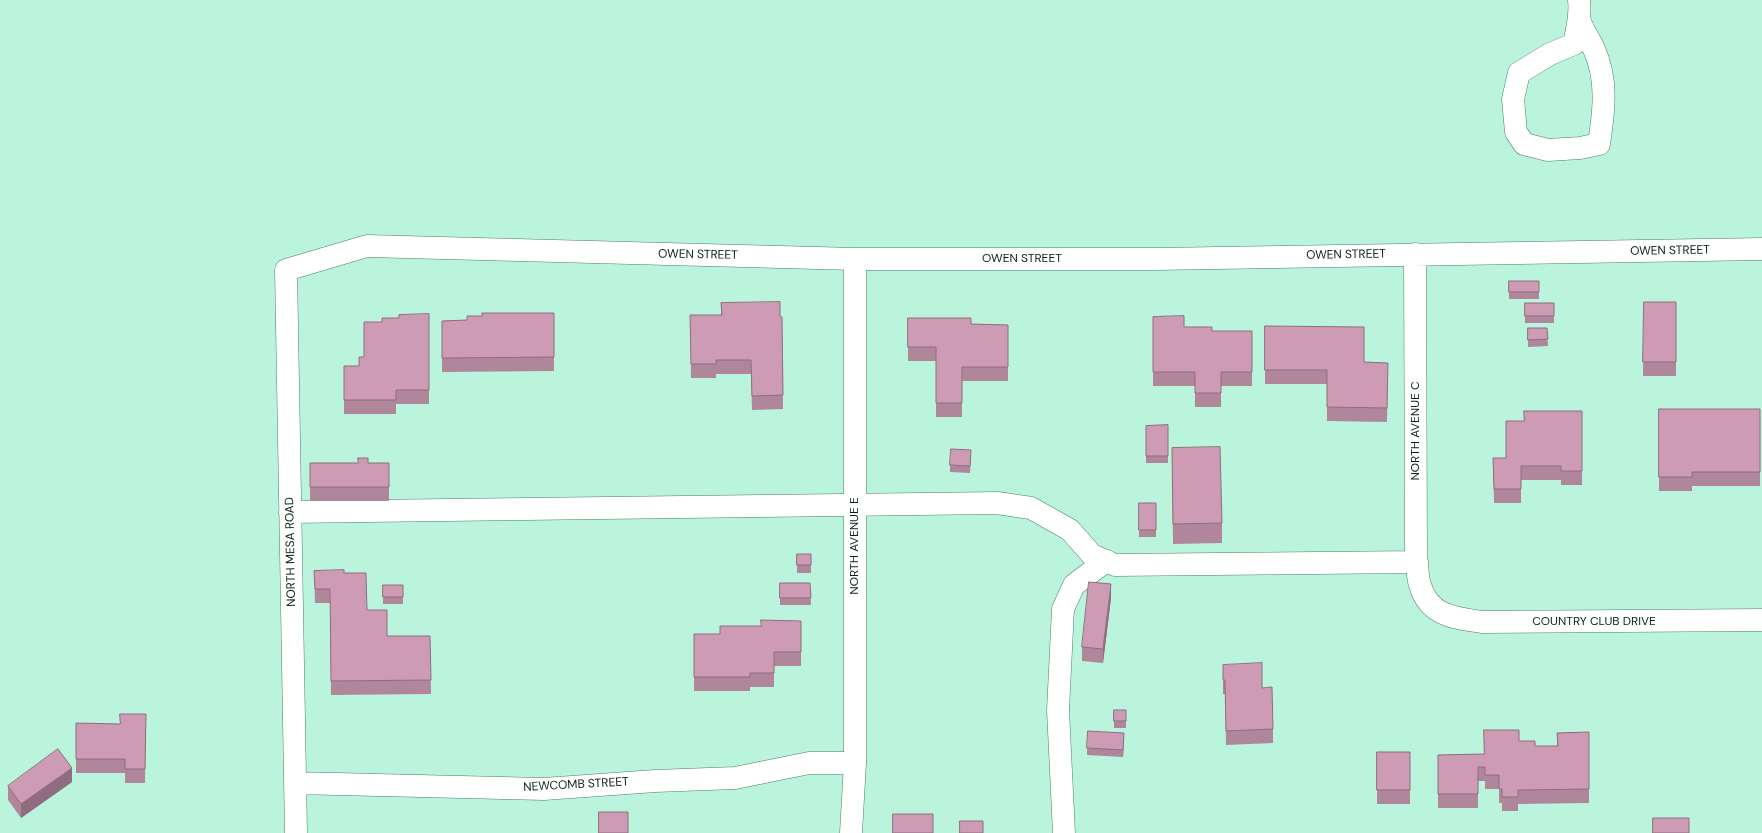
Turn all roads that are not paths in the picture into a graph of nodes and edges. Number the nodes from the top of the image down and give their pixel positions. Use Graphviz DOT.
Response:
graph roads {
  1 [pos="1579,9"];
  2 [pos="1762,249"];
  3 [pos="1415,254"];
  4 [pos="855,259"];
  5 [pos="286,270"];
  6 [pos="855,505"];
  7 [pos="290,512"];
  8 [pos="1107,562"];
  9 [pos="1417,562"];
  10 [pos="1429,604"];
  11 [pos="1762,620"];
  12 [pos="855,763"];
  13 [pos="295,783"];
  14 [pos="296,833"];
  15 [pos="851,833"];
  16 [pos="1064,833"];
  1 -- 1 [label="street"];
  2 -- 3 [label="street, OWEN STREET"];
  3 -- 4 [label="street, OWEN STREET"];
  3 -- 9 [label="street, NORTH AVENUE C"];
  4 -- 5 [label="street, OWEN STREET"];
  4 -- 6 [label="street, NORTH AVENUE E"];
  5 -- 7 [label="street, NORTH MESA ROAD"];
  6 -- 7 [label="street"];
  6 -- 8 [label="street"];
  6 -- 12 [label="street, NORTH AVENUE E"];
  7 -- 13 [label="street, NORTH MESA ROAD"];
  8 -- 9 [label="street"];
  8 -- 16 [label="street"];
  9 -- 10 [label="street, NORTH AVENUE C"];
  10 -- 11 [label="street, COUNTRY CLUB DRIVE"];
  12 -- 13 [label="street, NEWCOMB STREET"];
  12 -- 15 [label="street, NORTH AVENUE E"];
  13 -- 14 [label="street, NORTH MESA ROAD"];
}
